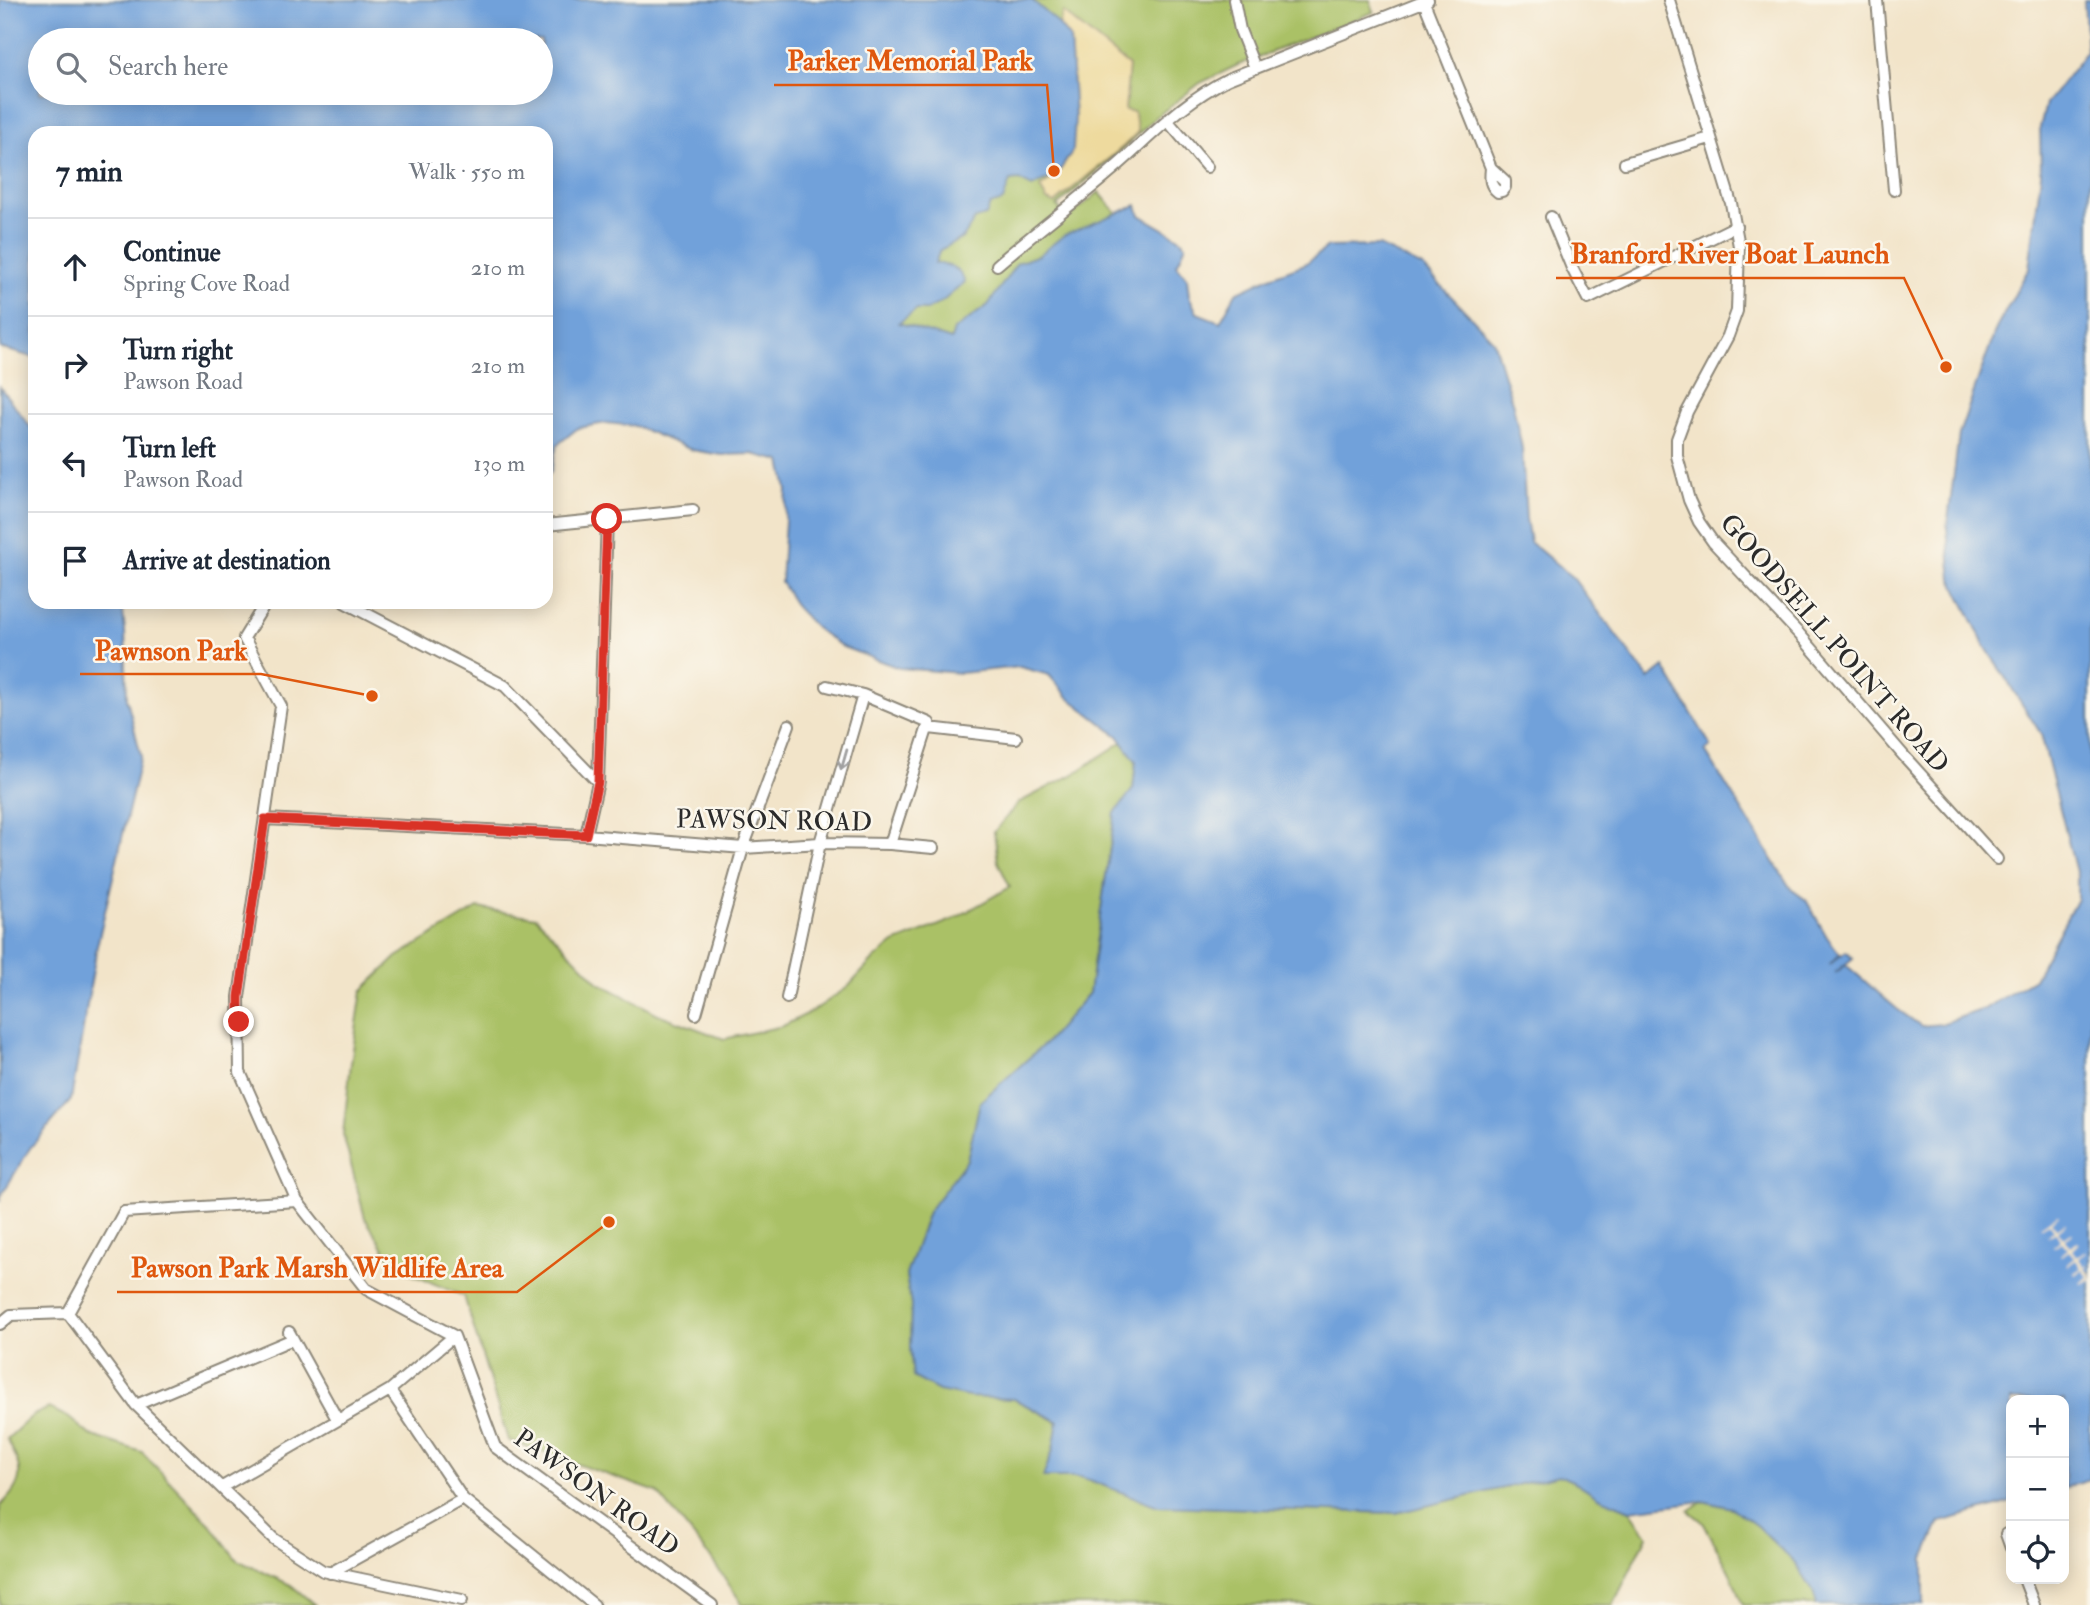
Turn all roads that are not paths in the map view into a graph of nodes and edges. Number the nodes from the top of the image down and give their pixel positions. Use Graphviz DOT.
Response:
graph roads {
  1 [pos="1234,0"];
  2 [pos="1668,0"];
  3 [pos="1877,0"];
  4 [pos="1426,1"];
  5 [pos="1255,68"];
  6 [pos="1167,120"];
  7 [pos="1710,138"];
  8 [pos="1625,163"];
  9 [pos="1207,167"];
  10 [pos="1491,168"];
  11 [pos="1894,190"];
  12 [pos="1551,217"];
  13 [pos="1735,226"];
  14 [pos="997,265"];
  15 [pos="693,510"];
  16 [pos="607,519"];
  17 [pos="553,525"];
  18 [pos="262,609"];
  19 [pos="357,609"];
  20 [pos="827,686"];
  21 [pos="863,695"];
  22 [pos="789,725"];
  23 [pos="929,728"];
  24 [pos="1016,738"];
  25 [pos="598,782"];
  26 [pos="265,819"];
  27 [pos="586,835"];
  28 [pos="820,843"];
  29 [pos="890,844"];
  30 [pos="743,848"];
  31 [pos="933,848"];
  32 [pos="1997,859"];
  33 [pos="787,998"];
  34 [pos="696,1014"];
  35 [pos="298,1201"];
  36 [pos="68,1313"];
  37 [pos="0,1324"];
  38 [pos="454,1336"];
  39 [pos="390,1390"];
  40 [pos="136,1405"];
  41 [pos="337,1419"];
  42 [pos="222,1487"];
  43 [pos="463,1499"];
  44 [pos="330,1573"];
  45 [pos="2026,1584"];
  46 [pos="462,1600"];
  47 [pos="594,1605"];
  48 [pos="712,1605"];
  49 [pos="2034,1605"];
  1 -- 5 [label="street"];
  2 -- 7 [label="street, GOODSELL POINT ROAD"];
  3 -- 11 [label="street"];
  4 -- 5 [label="street"];
  4 -- 10 [label="street"];
  5 -- 6 [label="street"];
  6 -- 9 [label="street"];
  6 -- 14 [label="street"];
  7 -- 8 [label="street"];
  7 -- 13 [label="street, GOODSELL POINT ROAD"];
  12 -- 13 [label="street"];
  13 -- 32 [label="street, GOODSELL POINT ROAD"];
  15 -- 16 [label="street"];
  16 -- 17 [label="street"];
  16 -- 25 [label="street"];
  18 -- 26 [label="street"];
  19 -- 25 [label="street"];
  20 -- 21 [label="street"];
  21 -- 23 [label="street"];
  21 -- 28 [label="street, one-way"];
  22 -- 30 [label="street"];
  23 -- 24 [label="street"];
  23 -- 29 [label="street"];
  25 -- 27 [label="street"];
  26 -- 27 [label="street, PAWSON ROAD"];
  26 -- 35 [label="street"];
  27 -- 30 [label="street, PAWSON ROAD"];
  28 -- 29 [label="street, PAWSON ROAD"];
  28 -- 30 [label="street, PAWSON ROAD"];
  28 -- 33 [label="street"];
  29 -- 31 [label="street, PAWSON ROAD"];
  30 -- 34 [label="street"];
  35 -- 36 [label="street"];
  35 -- 38 [label="street"];
  36 -- 37 [label="street"];
  36 -- 40 [label="street"];
  38 -- 39 [label="street"];
  38 -- 48 [label="street, PAWSON ROAD"];
  39 -- 41 [label="street"];
  39 -- 43 [label="street"];
  40 -- 41 [label="street"];
  40 -- 42 [label="street"];
  41 -- 42 [label="street"];
  42 -- 44 [label="street"];
  43 -- 44 [label="street"];
  43 -- 47 [label="street"];
  44 -- 46 [label="street"];
  45 -- 49 [label="street"];
}
